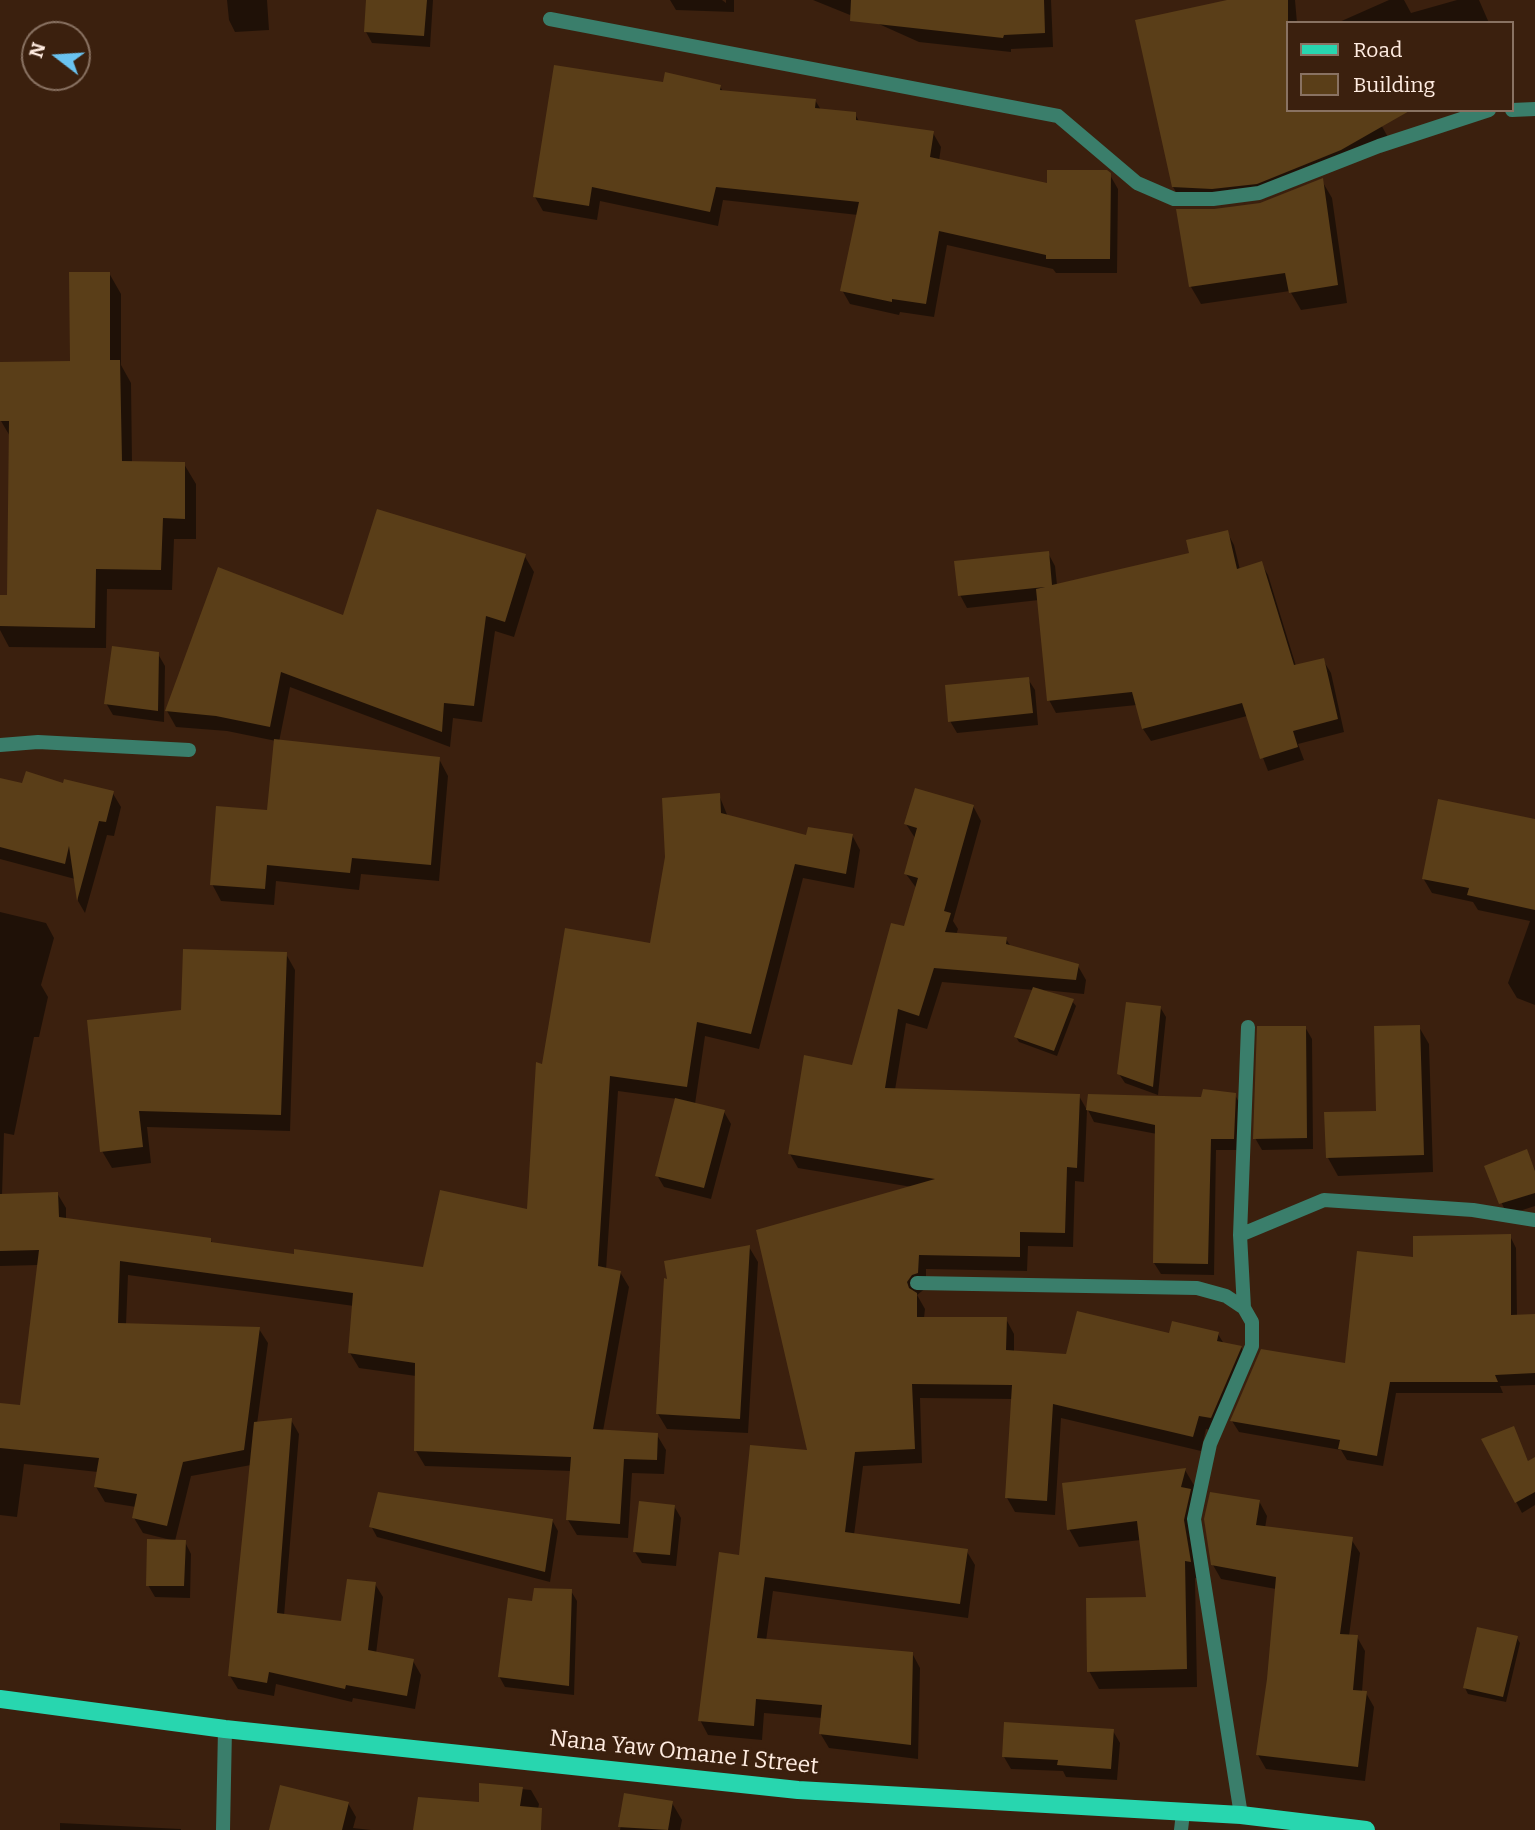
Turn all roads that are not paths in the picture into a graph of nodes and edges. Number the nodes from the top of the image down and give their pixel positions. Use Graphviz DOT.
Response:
graph roads {
  1 [pos="550,19"];
  2 [pos="1535,109"];
  3 [pos="1514,110"];
  4 [pos="1483,112"];
  5 [pos="0,745"];
  6 [pos="189,750"];
  7 [pos="1248,1027"];
  8 [pos="1535,1220"];
  9 [pos="1240,1235"];
  10 [pos="917,1283"];
  11 [pos="1244,1308"];
  12 [pos="0,1699"];
  13 [pos="225,1729"];
  14 [pos="1241,1815"];
  15 [pos="1182,1821"];
  16 [pos="223,1830"];
  17 [pos="1366,1830"];
  1 -- 4 [label="street"];
  2 -- 3 [label="street"];
  5 -- 6 [label="street"];
  7 -- 9 [label="street"];
  8 -- 9 [label="street"];
  9 -- 11 [label="street"];
  10 -- 11 [label="street"];
  11 -- 14 [label="street"];
  12 -- 13 [label="main road, Nana Yaw Omane I Street"];
  13 -- 15 [label="main road, Nana Yaw Omane I Street"];
  13 -- 16 [label="street"];
  14 -- 15 [label="main road, Nana Yaw Omane I Street"];
  14 -- 17 [label="main road, Nana Yaw Omane I Street"];
}
